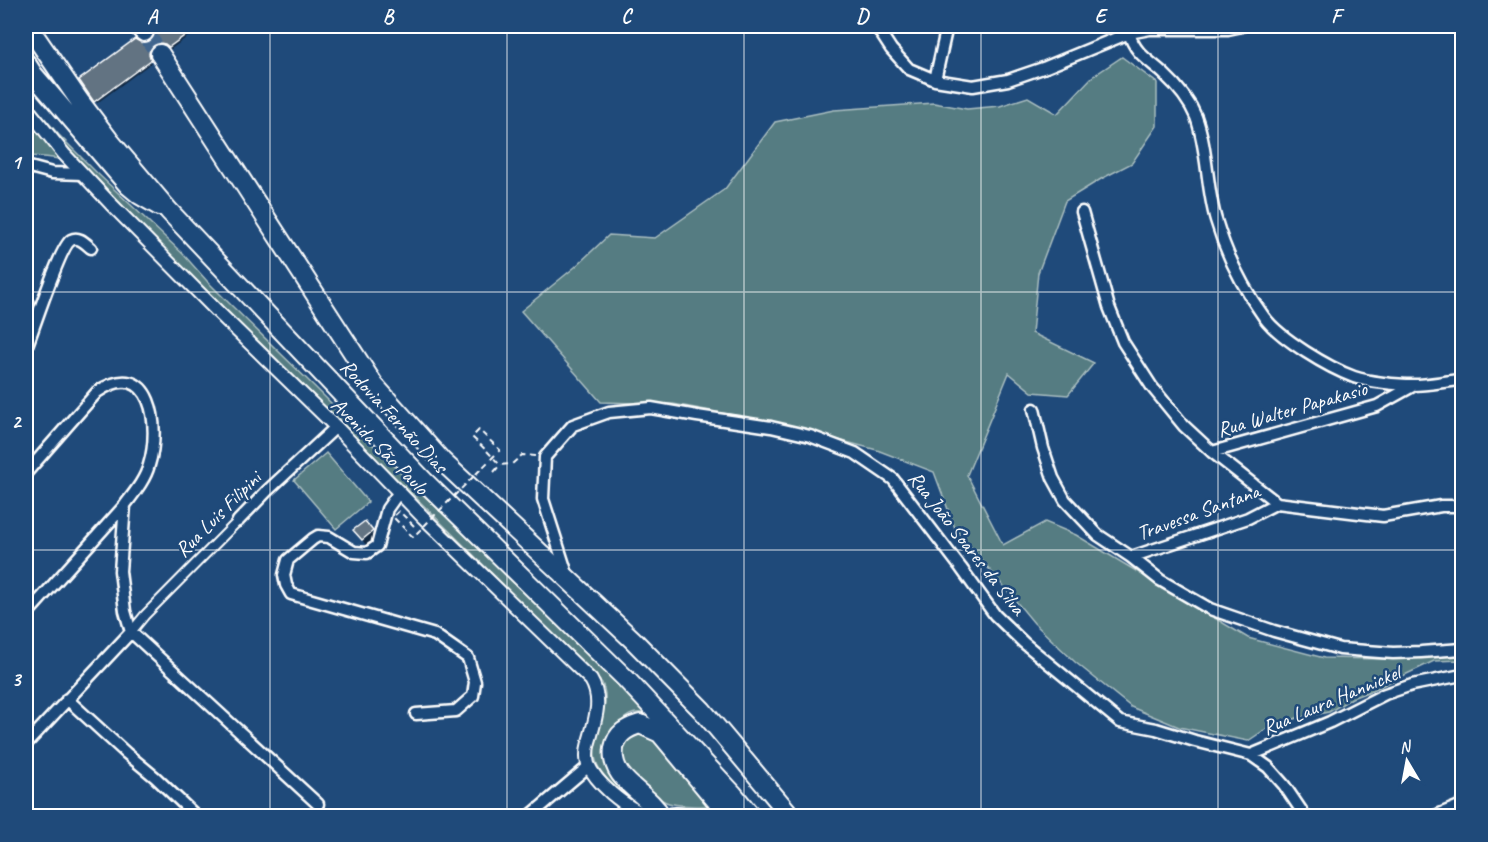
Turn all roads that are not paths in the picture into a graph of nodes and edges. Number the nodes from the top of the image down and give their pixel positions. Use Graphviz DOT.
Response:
graph roads {
  1 [pos="28,26"];
  2 [pos="876,26"];
  3 [pos="947,26"];
  4 [pos="1242,26"];
  5 [pos="1131,29"];
  6 [pos="160,54"];
  7 [pos="28,68"];
  8 [pos="935,80"];
  9 [pos="26,107"];
  10 [pos="26,166"];
  11 [pos="83,174"];
  12 [pos="169,211"];
  13 [pos="1082,212"];
  14 [pos="91,248"];
  15 [pos="26,348"];
  16 [pos="1462,380"];
  17 [pos="1413,386"];
  18 [pos="1034,409"];
  19 [pos="336,427"];
  20 [pos="1212,452"];
  21 [pos="26,474"];
  22 [pos="399,492"];
  23 [pos="1278,503"];
  24 [pos="125,505"];
  25 [pos="1462,506"];
  26 [pos="238,521"];
  27 [pos="1131,557"];
  28 [pos="568,579"];
  29 [pos="26,615"];
  30 [pos="131,632"];
  31 [pos="1462,649"];
  32 [pos="1462,675"];
  33 [pos="67,699"];
  34 [pos="416,714"];
  35 [pos="26,744"];
  36 [pos="1251,755"];
  37 [pos="589,766"];
  38 [pos="318,804"];
  39 [pos="1462,805"];
  40 [pos="196,816"];
  41 [pos="530,816"];
  42 [pos="659,816"];
  43 [pos="713,816"];
  44 [pos="729,816"];
  45 [pos="751,816"];
  46 [pos="791,816"];
  47 [pos="1305,816"];
  48 [pos="1435,816"];
  1 -- 12 [label="highway, Rodovia Fernão Dias"];
  2 -- 8 [label="street"];
  3 -- 8 [label="street"];
  4 -- 5 [label="street"];
  5 -- 8 [label="street"];
  5 -- 17 [label="street"];
  6 -- 28 [label="highway, Rodovia Fernão Dias"];
  7 -- 12 [label="highway"];
  9 -- 11 [label="street, Avenida São Paulo"];
  10 -- 11 [label="street"];
  11 -- 19 [label="street, Avenida São Paulo"];
  12 -- 45 [label="highway, Rodovia Fernão Dias"];
  13 -- 20 [label="street"];
  14 -- 15 [label="street"];
  16 -- 17 [label="street"];
  17 -- 20 [label="street, Rua Walter Papakasio"];
  18 -- 27 [label="street"];
  19 -- 22 [label="street, Avenida São Paulo"];
  19 -- 26 [label="street, Rua Luis Filipini"];
  20 -- 23 [label="street"];
  21 -- 24 [label="street"];
  22 -- 34 [label="street"];
  22 -- 37 [label="street, Avenida São Paulo"];
  23 -- 25 [label="street"];
  23 -- 27 [label="street, Travessa Santana"];
  24 -- 29 [label="street"];
  24 -- 30 [label="street"];
  26 -- 30 [label="street, Rua Luis Filipini"];
  27 -- 31 [label="street"];
  28 -- 36 [label="street, Rua João Soares da Silva"];
  28 -- 46 [label="highway, Rodovia Fernão Dias"];
  30 -- 33 [label="street, Rua Luis Filipini"];
  30 -- 38 [label="street"];
  32 -- 36 [label="street, Rua Laura Hannickel"];
  33 -- 35 [label="street, Rua Luis Filipini"];
  33 -- 40 [label="street"];
  36 -- 47 [label="street, Rua João Soares da Silva"];
  37 -- 41 [label="street"];
  37 -- 42 [label="street"];
  39 -- 48 [label="street"];
  42 -- 43 [label="street"];
  42 -- 44 [label="highway"];
}
